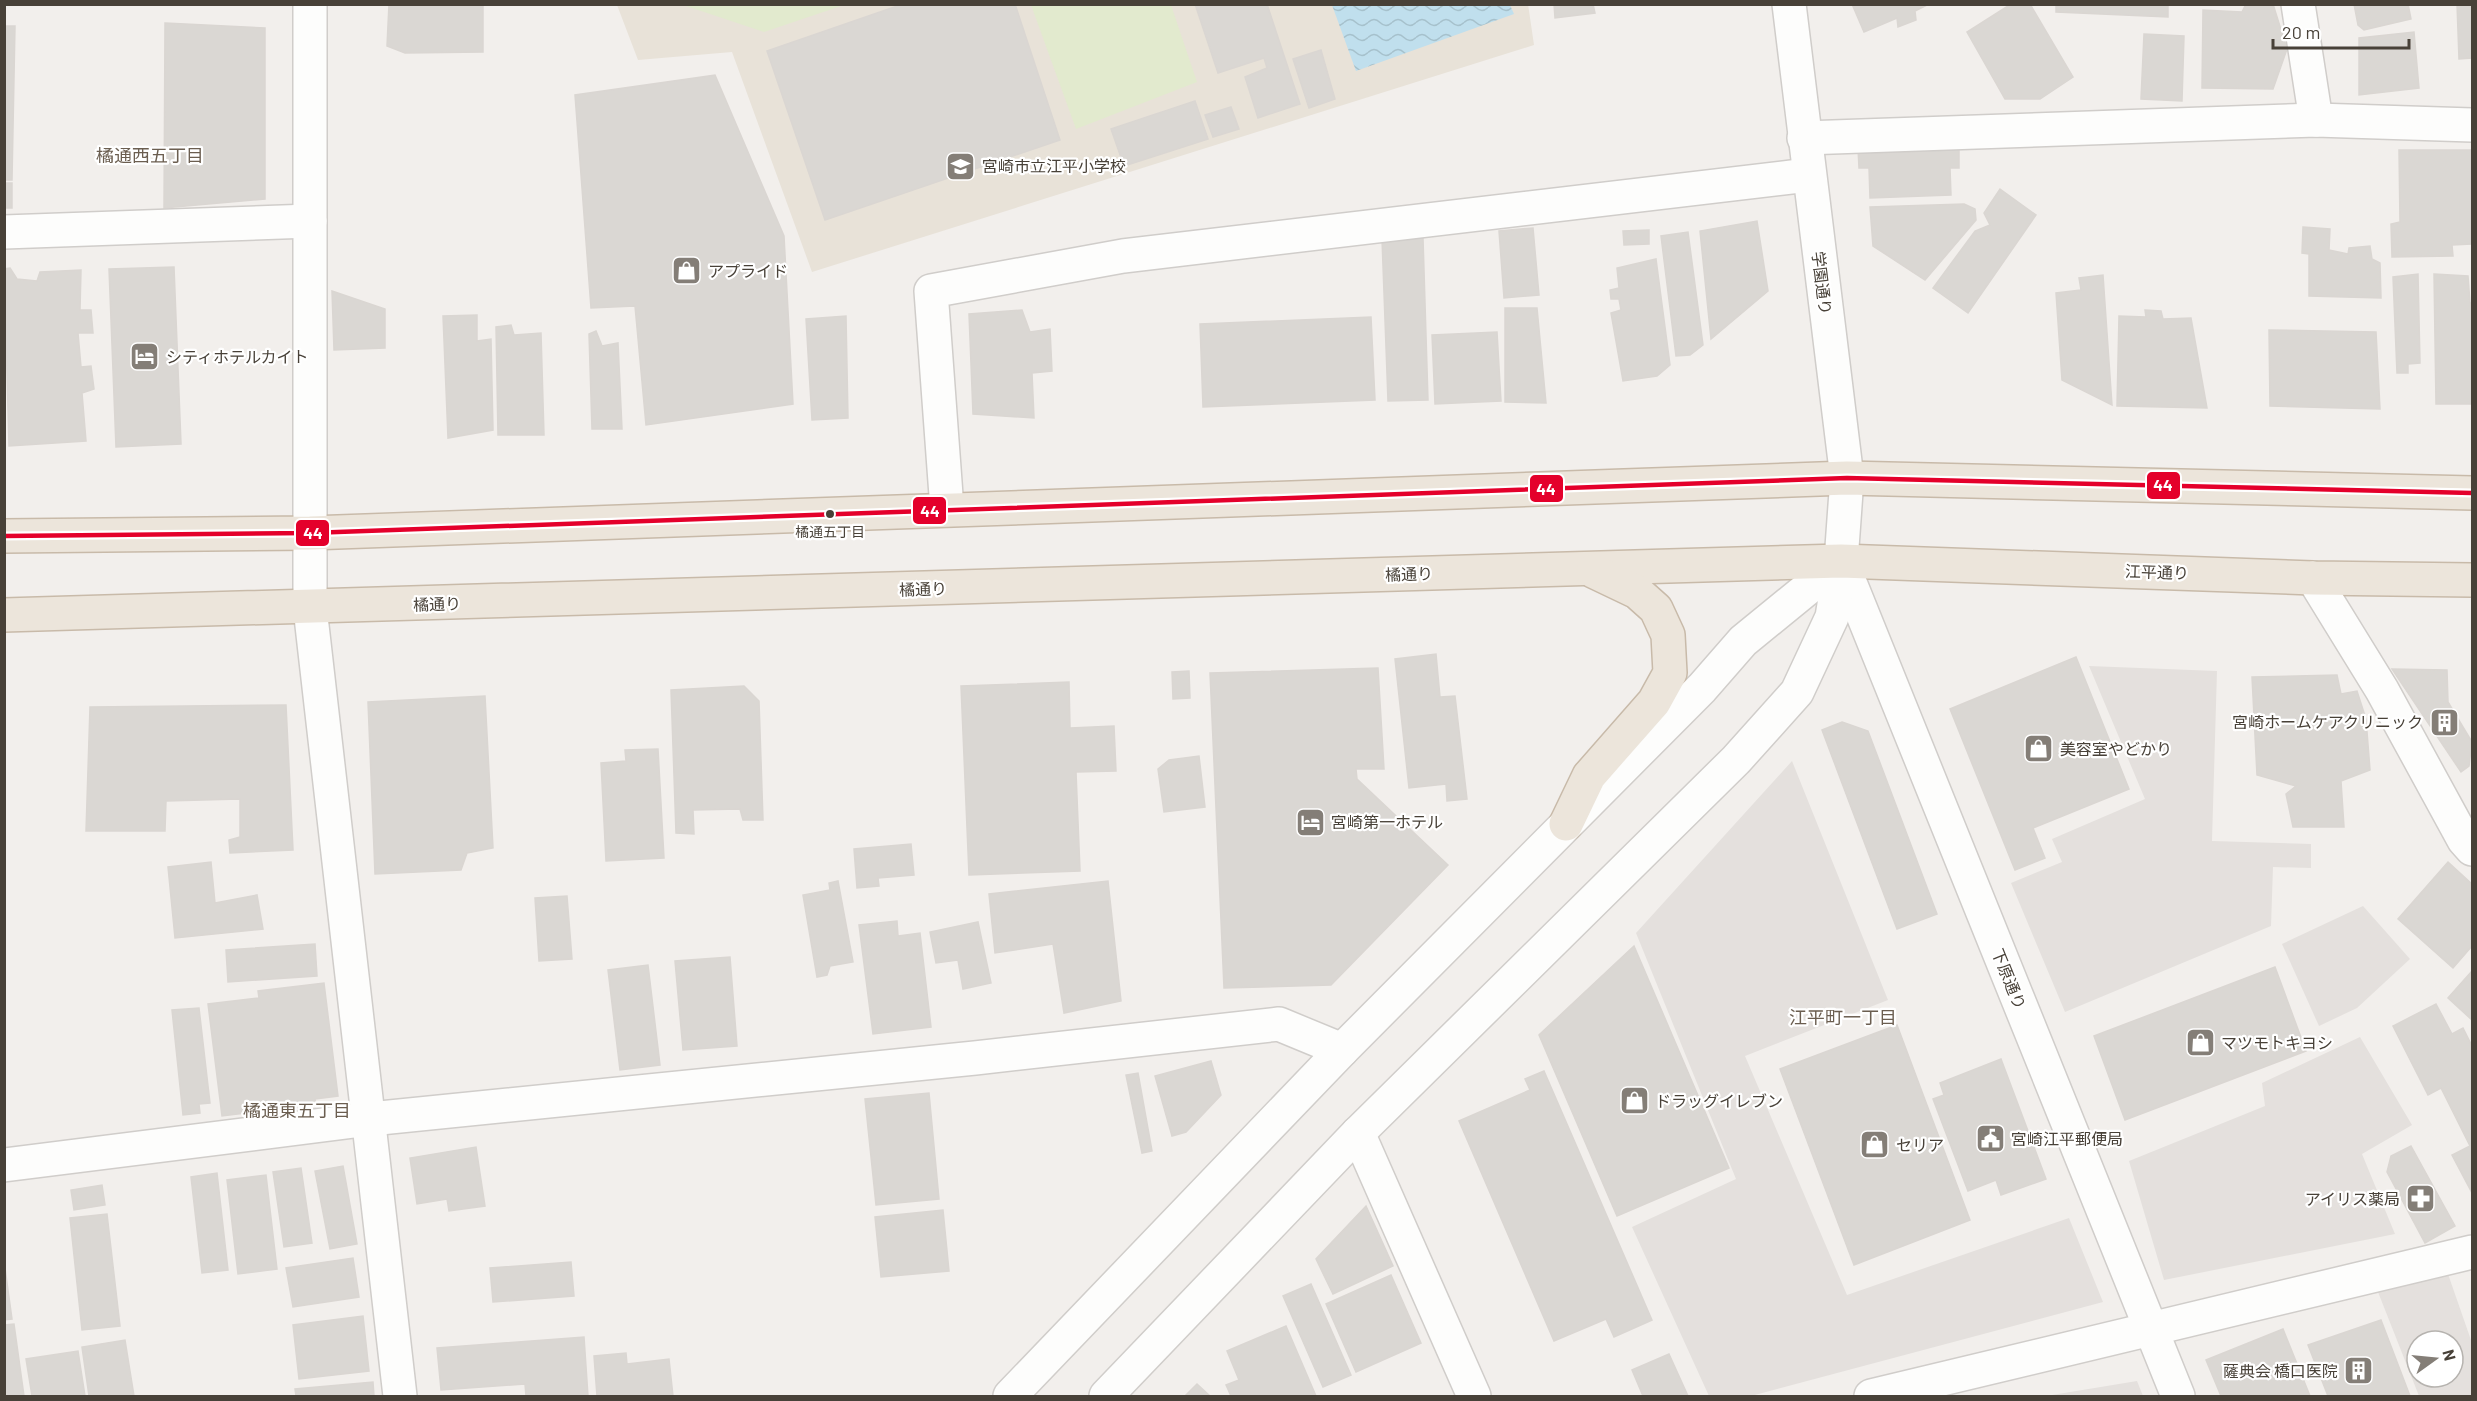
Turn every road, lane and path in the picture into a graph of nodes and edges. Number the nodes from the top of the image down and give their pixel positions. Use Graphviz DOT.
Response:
graph roads {
  1 [pos="310,4"];
  2 [pos="1789,4"];
  3 [pos="2298,4"];
  4 [pos="2316,120"];
  5 [pos="2472,125"];
  6 [pos="1804,138"];
  7 [pos="1808,175"];
  8 [pos="310,221"];
  9 [pos="4,232"];
  10 [pos="1846,478"];
  11 [pos="2472,493"];
  12 [pos="947,509"];
  13 [pos="310,533"];
  14 [pos="4,536"];
  15 [pos="1841,561"];
  16 [pos="1588,569"];
  17 [pos="2313,578"];
  18 [pos="2472,580"];
  19 [pos="310,608"];
  20 [pos="4,615"];
  21 [pos="1566,824"];
  22 [pos="2472,849"];
  23 [pos="1341,1050"];
  24 [pos="370,1119"];
  25 [pos="1358,1132"];
  26 [pos="4,1165"];
  27 [pos="2472,1252"];
  28 [pos="2152,1330"];
  29 [pos="400,1396"];
  30 [pos="1010,1396"];
  31 [pos="1106,1396"];
  32 [pos="1474,1396"];
  33 [pos="1871,1396"];
  34 [pos="2178,1396"];
  1 -- 8 [label="street"];
  2 -- 6 [label="street, 学園通り"];
  3 -- 4 [label="street"];
  4 -- 5 [label="street"];
  4 -- 6 [label="street"];
  6 -- 7 [label="street, 学園通り"];
  7 -- 10 [label="street, 学園通り"];
  7 -- 12 [label="street"];
  8 -- 9 [label="street"];
  8 -- 13 [label="street"];
  10 -- 11 [label="highway"];
  10 -- 12 [label="highway"];
  10 -- 15 [label="street, 学園通り"];
  12 -- 13 [label="highway"];
  13 -- 14 [label="highway"];
  13 -- 19 [label="street"];
  15 -- 16 [label="highway, 橘通り"];
  15 -- 17 [label="highway, 江平通り"];
  15 -- 21 [label="street"];
  15 -- 25 [label="street, 学園通り"];
  15 -- 28 [label="street, 下原通り"];
  16 -- 19 [label="highway, 橘通り"];
  16 -- 21 [label="highway"];
  17 -- 18 [label="highway, 江平通り"];
  17 -- 22 [label="street"];
  19 -- 20 [label="highway, 橘通り"];
  19 -- 24 [label="street"];
  21 -- 23 [label="street"];
  23 -- 24 [label="street"];
  23 -- 30 [label="street"];
  24 -- 26 [label="street"];
  24 -- 29 [label="street"];
  25 -- 31 [label="street, 学園通り"];
  25 -- 32 [label="street"];
  27 -- 28 [label="street"];
  28 -- 33 [label="street"];
  28 -- 34 [label="street, 下原通り"];
}
